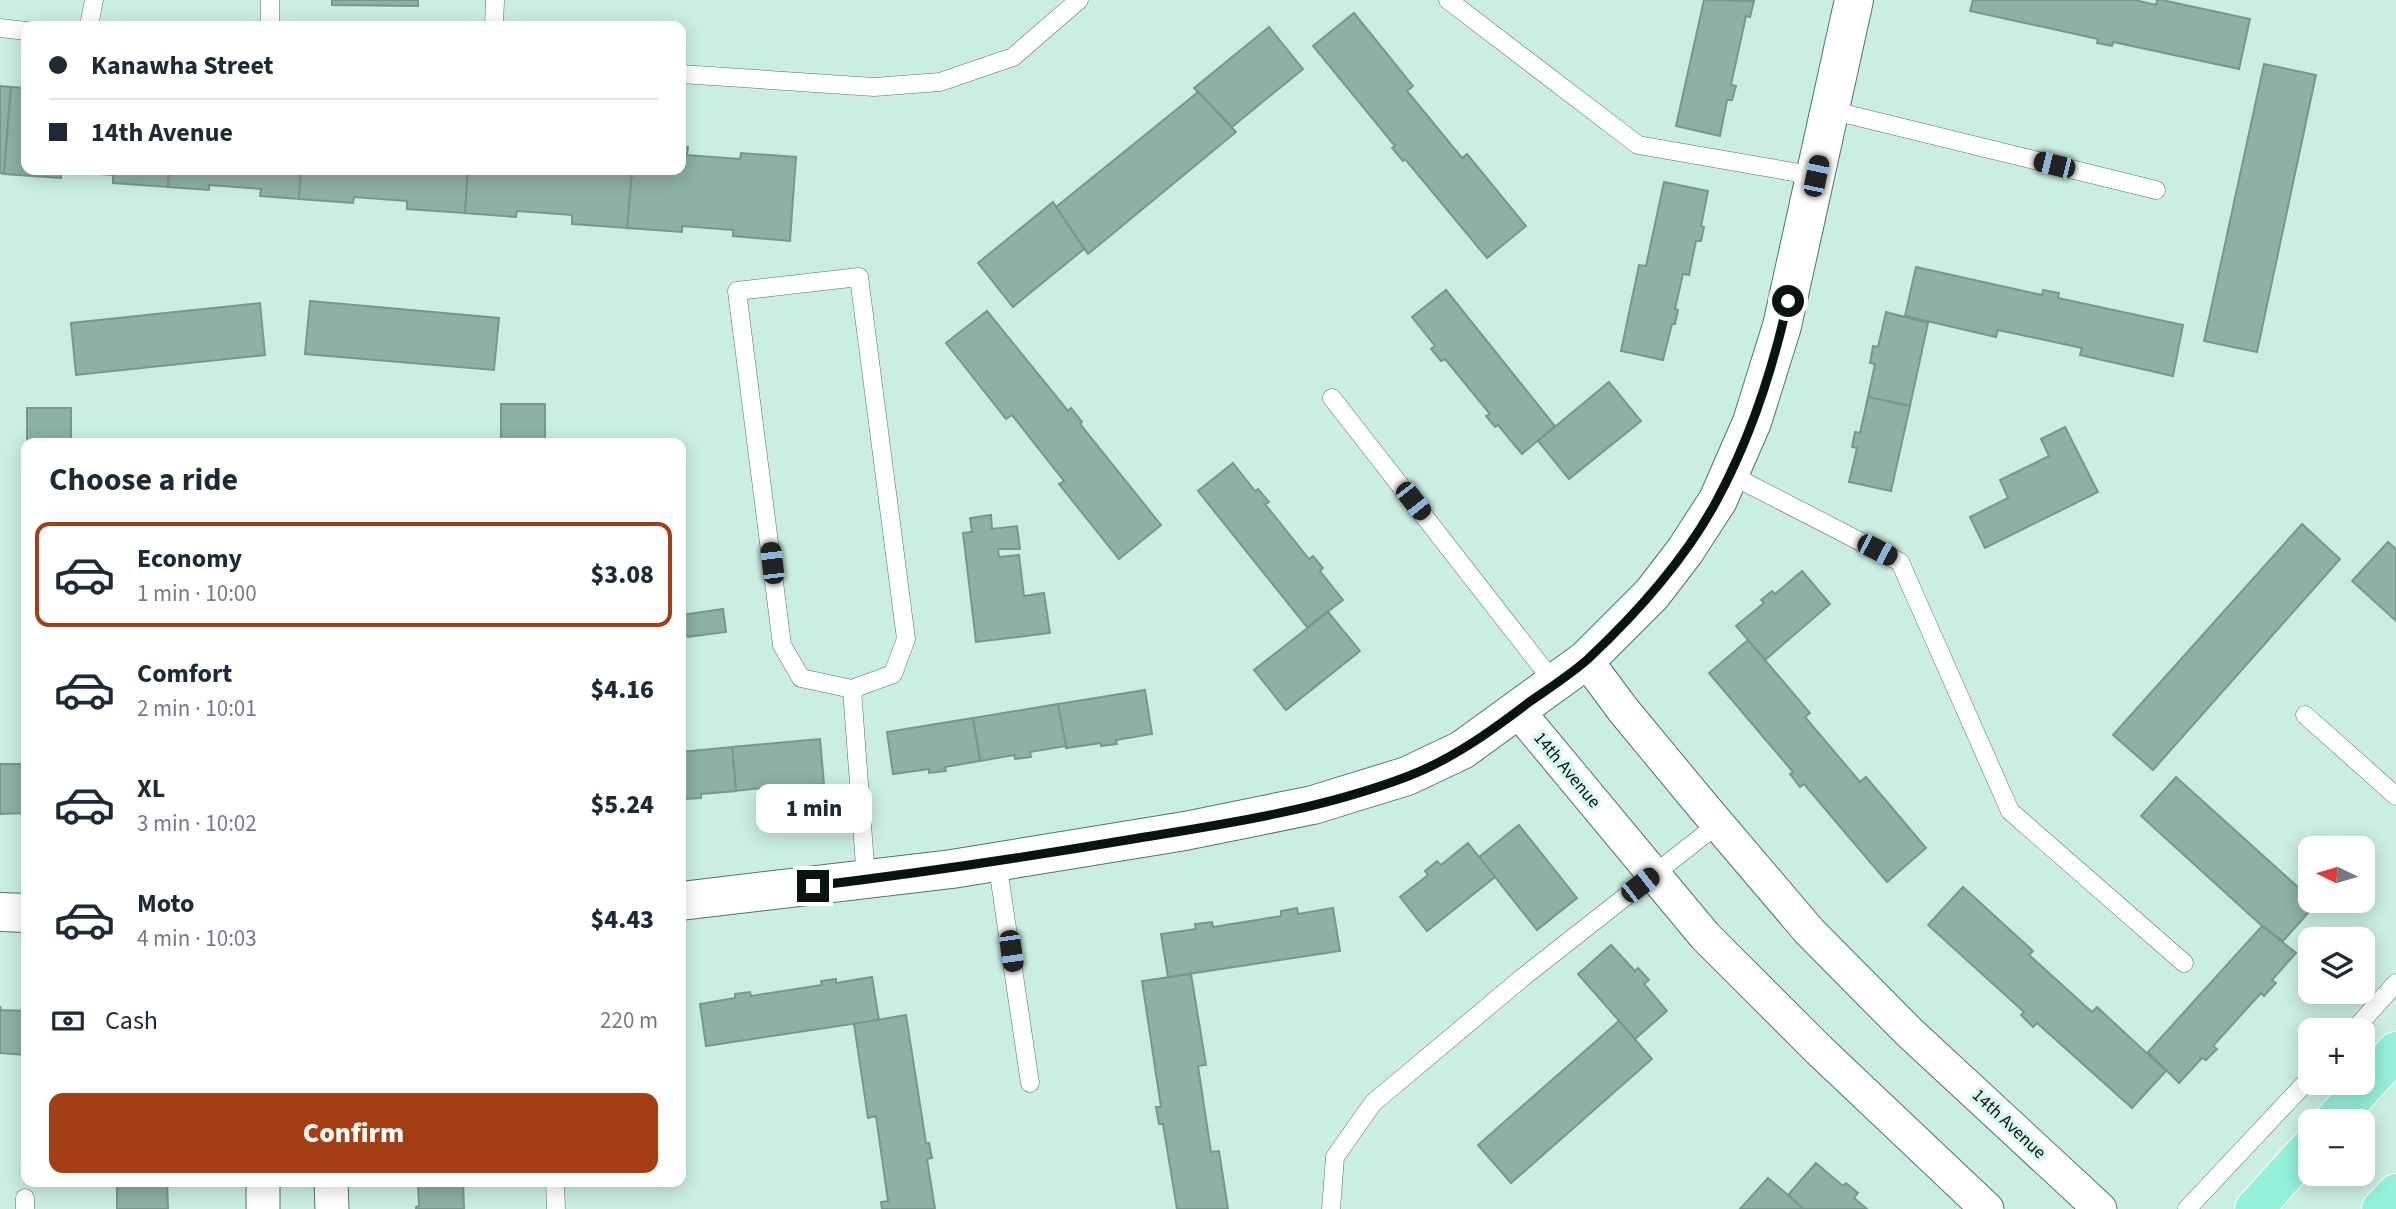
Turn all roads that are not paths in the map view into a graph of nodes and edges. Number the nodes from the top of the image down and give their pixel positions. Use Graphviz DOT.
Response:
graph roads {
  1 [pos="94,0"];
  2 [pos="270,0"];
  3 [pos="495,0"];
  4 [pos="1079,0"];
  5 [pos="1448,0"];
  6 [pos="1854,0"];
  7 [pos="90,21"];
  8 [pos="270,21"];
  9 [pos="494,21"];
  10 [pos="0,28"];
  11 [pos="21,30"];
  12 [pos="686,74"];
  13 [pos="1830,110"];
  14 [pos="1816,176"];
  15 [pos="2155,190"];
  16 [pos="1332,398"];
  17 [pos="1729,474"];
  18 [pos="1586,660"];
  19 [pos="1555,684"];
  20 [pos="852,689"];
  21 [pos="1518,711"];
  22 [pos="2305,715"];
  23 [pos="2396,796"];
  24 [pos="1718,824"];
  25 [pos="997,861"];
  26 [pos="1654,874"];
  27 [pos="866,879"];
  28 [pos="686,900"];
  29 [pos="0,912"];
  30 [pos="21,914"];
  31 [pos="2184,963"];
  32 [pos="2396,983"];
  33 [pos="2365,1018"];
  34 [pos="2396,1051"];
  35 [pos="1030,1083"];
  36 [pos="2298,1091"];
  37 [pos="2344,1109"];
  38 [pos="2298,1160"];
  39 [pos="263,1187"];
  40 [pos="331,1187"];
  41 [pos="555,1187"];
  42 [pos="2396,1193"];
  43 [pos="263,1209"];
  44 [pos="332,1209"];
  45 [pos="556,1209"];
  46 [pos="1331,1209"];
  47 [pos="1987,1209"];
  48 [pos="2100,1209"];
  49 [pos="2187,1209"];
  50 [pos="2254,1209"];
  51 [pos="2381,1209"];
  1 -- 7 [label="lane"];
  2 -- 8 [label="lane"];
  3 -- 9 [label="lane"];
  4 -- 12 [label="lane"];
  5 -- 14 [label="lane"];
  6 -- 13 [label="street"];
  10 -- 11 [label="lane"];
  13 -- 14 [label="street"];
  13 -- 15 [label="lane"];
  14 -- 17 [label="street"];
  16 -- 19 [label="lane"];
  17 -- 18 [label="street"];
  17 -- 31 [label="lane"];
  18 -- 19 [label="street"];
  18 -- 24 [label="street, 14th Avenue"];
  19 -- 21 [label="street"];
  20 -- 20 [label="lane"];
  20 -- 27 [label="lane"];
  21 -- 25 [label="street"];
  21 -- 26 [label="street, 14th Avenue"];
  22 -- 23 [label="lane"];
  24 -- 26 [label="lane"];
  24 -- 48 [label="street, 14th Avenue"];
  25 -- 27 [label="street"];
  25 -- 35 [label="lane"];
  26 -- 46 [label="lane"];
  26 -- 47 [label="street, 14th Avenue"];
  27 -- 28 [label="street"];
  29 -- 30 [label="street"];
  32 -- 33 [label="lane"];
  34 -- 37 [label="main road"];
  36 -- 49 [label="lane"];
  38 -- 50 [label="main road"];
  39 -- 43 [label="street"];
  40 -- 44 [label="street"];
  41 -- 45 [label="lane"];
  42 -- 51 [label="main road"];
}
